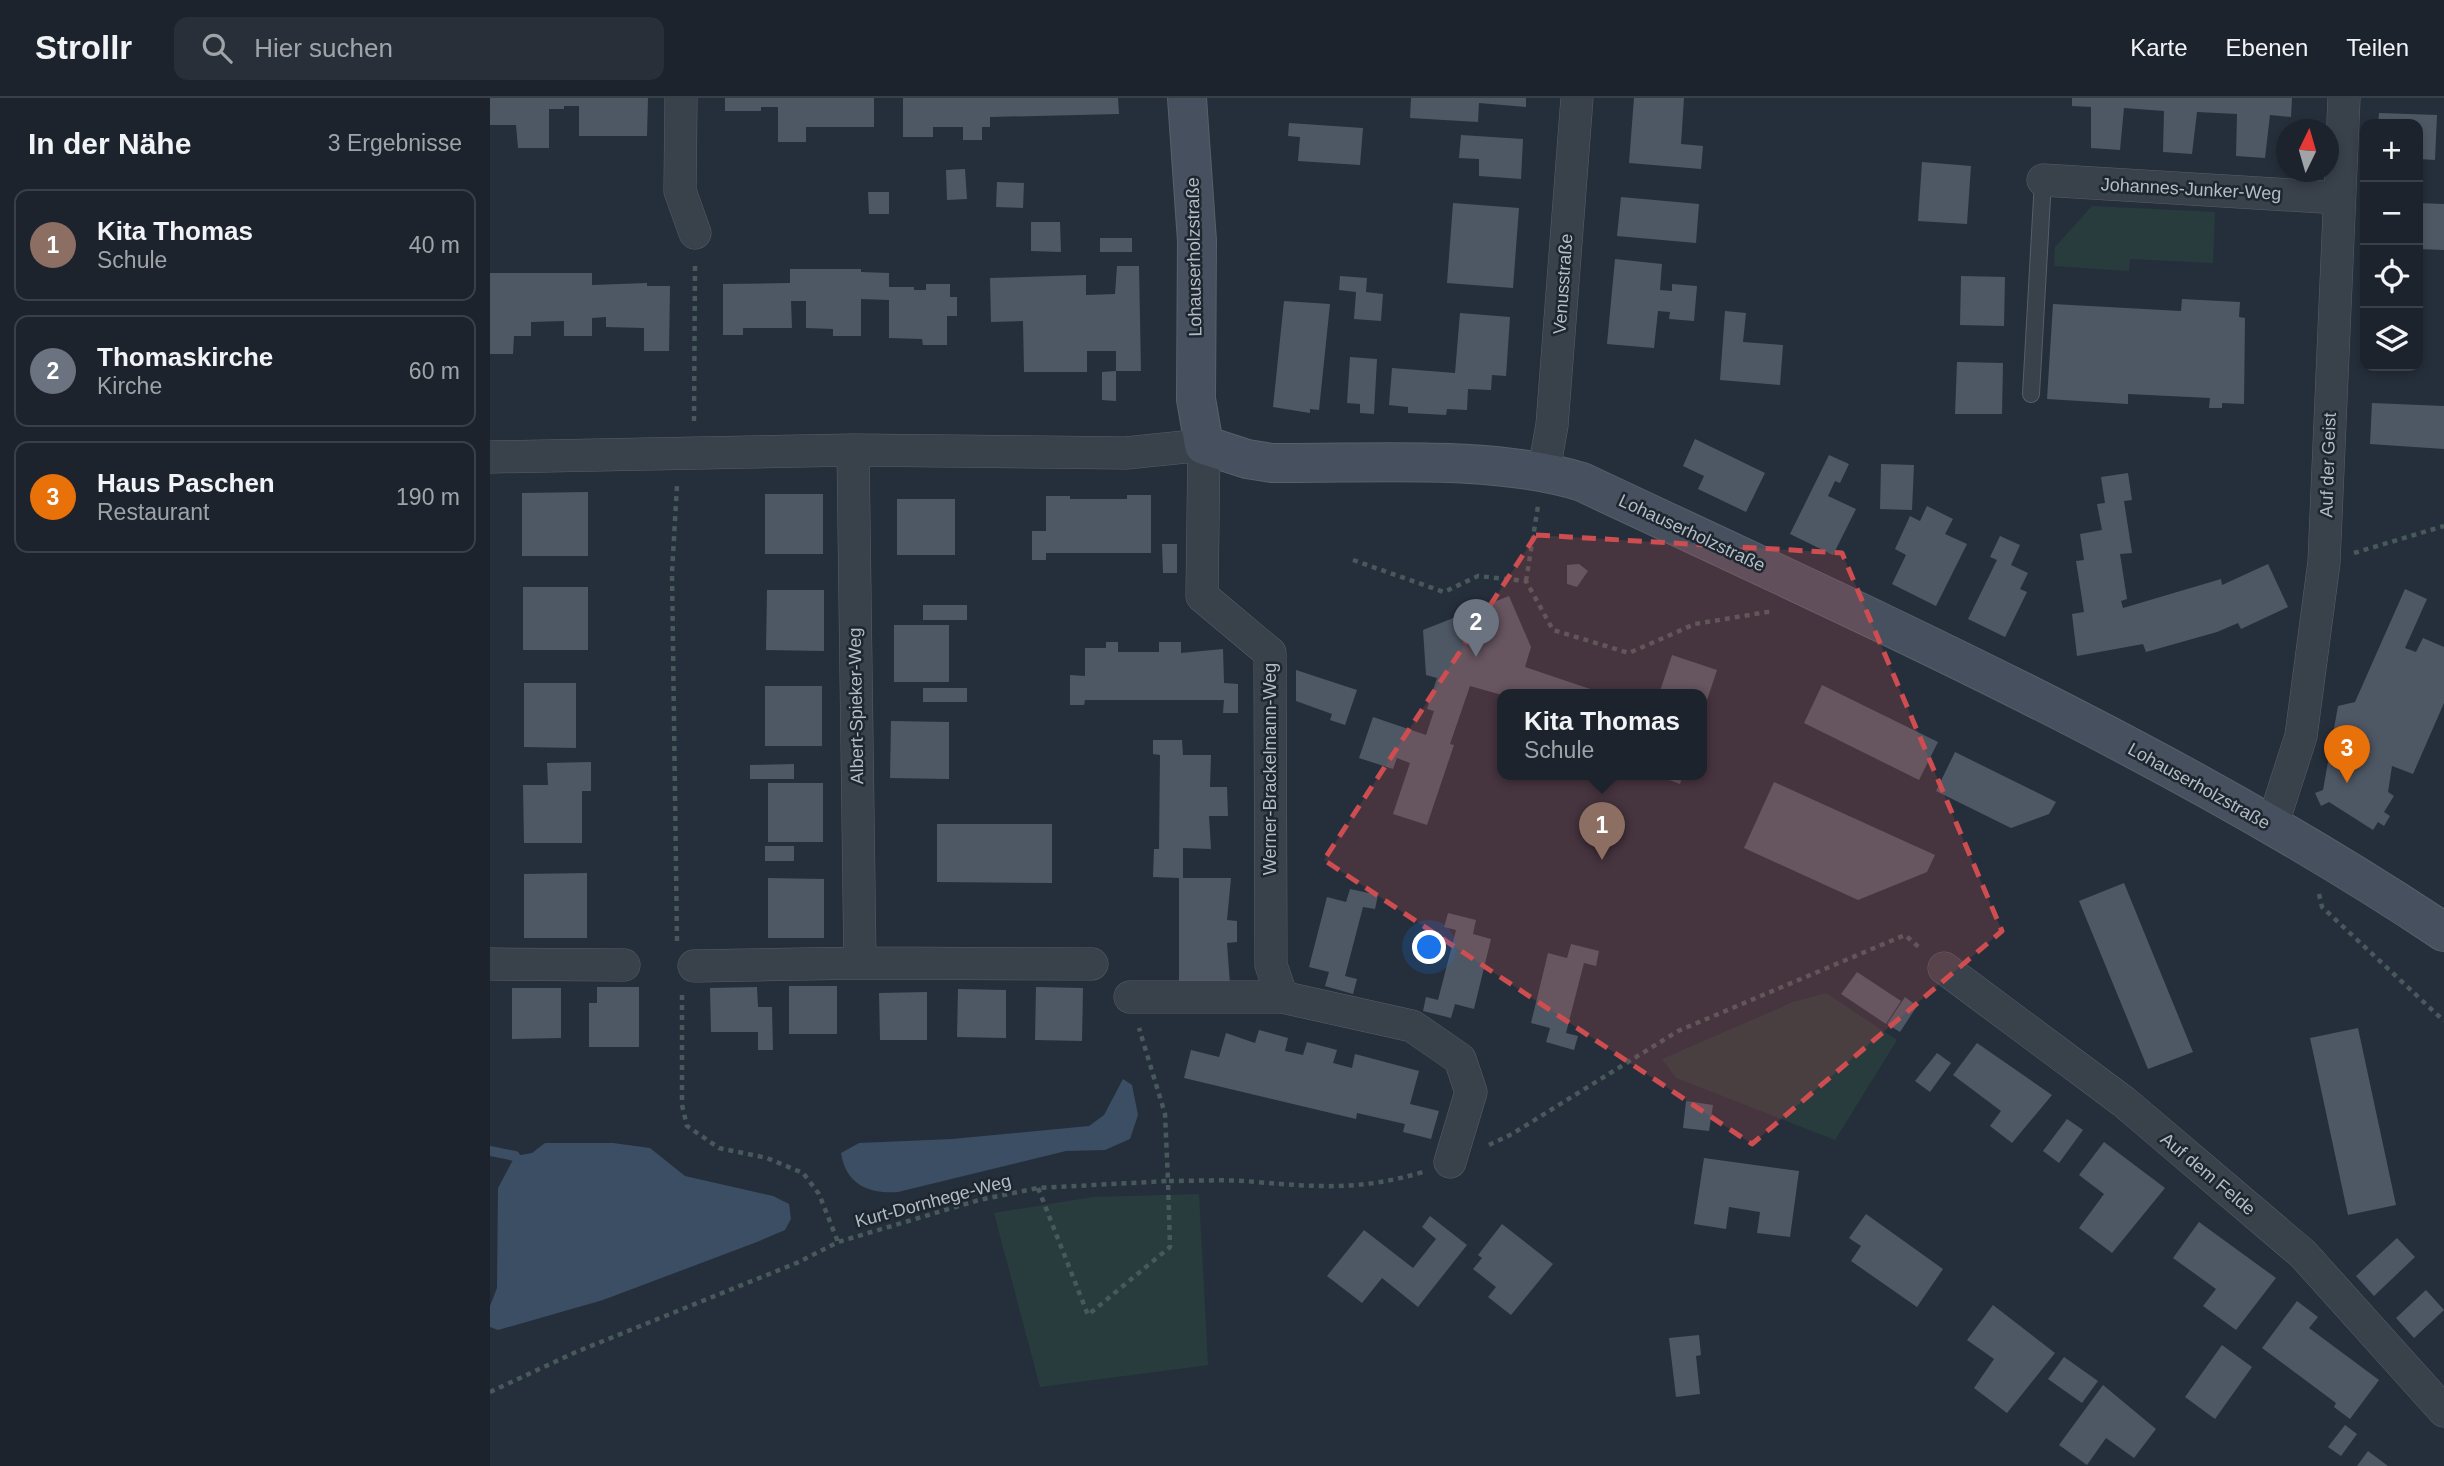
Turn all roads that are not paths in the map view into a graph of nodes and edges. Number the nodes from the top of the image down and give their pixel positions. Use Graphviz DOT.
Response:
graph roads {
  1 [pos="681,98"];
  2 [pos="1187,98"];
  3 [pos="1577,98"];
  4 [pos="2344,98"];
  5 [pos="2043,180"];
  6 [pos="2339,198"];
  7 [pos="695,233"];
  8 [pos="2031,394"];
  9 [pos="1204,445"];
  10 [pos="853,450"];
  11 [pos="490,457"];
  12 [pos="1544,470"];
  13 [pos="2272,826"];
  14 [pos="2444,932"];
  15 [pos="860,963"];
  16 [pos="490,964"];
  17 [pos="1091,964"];
  18 [pos="624,965"];
  19 [pos="686,965"];
  20 [pos="1944,968"];
  21 [pos="1130,997"];
  22 [pos="1282,997"];
  23 [pos="1450,1162"];
  24 [pos="2444,1411"];
  1 -- 7 [label="street"];
  2 -- 9 [label="street, Lohauserholzstraße"];
  3 -- 12 [label="street, Venusstraße"];
  4 -- 6 [label="street, Auf der Geist"];
  5 -- 6 [label="street, Johannes-Junker-Weg"];
  5 -- 8 [label="lane"];
  6 -- 13 [label="street, Auf der Geist"];
  9 -- 10 [label="street"];
  9 -- 12 [label="street, Lohauserholzstraße"];
  9 -- 22 [label="street, Werner-Brackelmann-Weg"];
  10 -- 11 [label="street"];
  10 -- 15 [label="street, Albert-Spieker-Weg"];
  12 -- 13 [label="street, Lohauserholzstraße"];
  13 -- 14 [label="street, Lohauserholzstraße"];
  15 -- 17 [label="street"];
  15 -- 19 [label="street"];
  16 -- 18 [label="street"];
  20 -- 24 [label="street, Auf dem Felde"];
  21 -- 22 [label="street"];
  22 -- 23 [label="street"];
}
